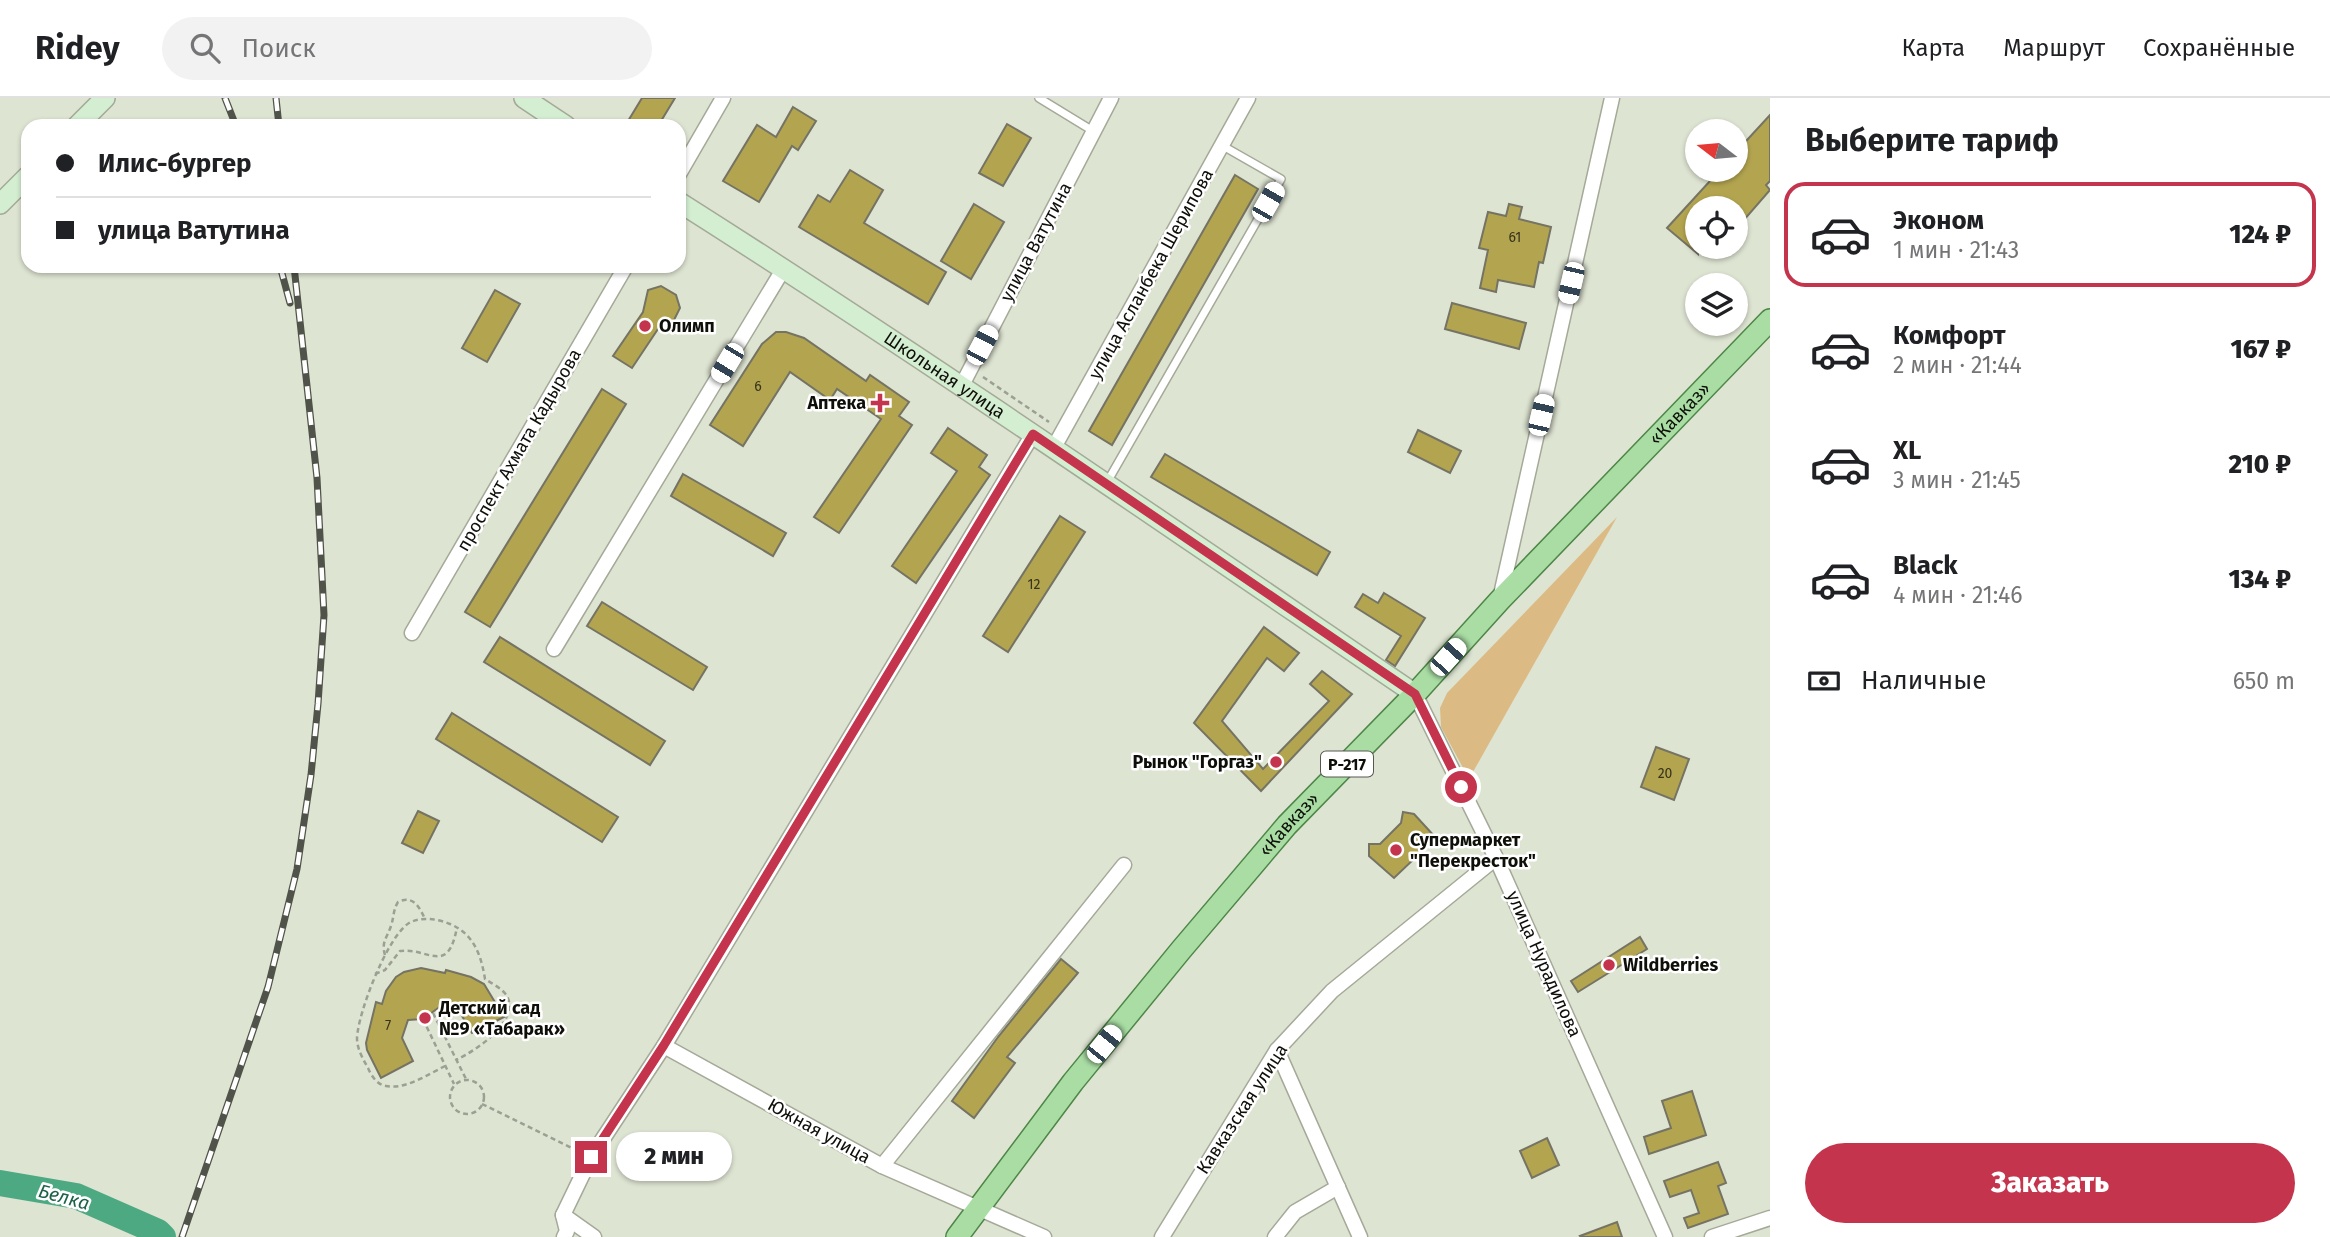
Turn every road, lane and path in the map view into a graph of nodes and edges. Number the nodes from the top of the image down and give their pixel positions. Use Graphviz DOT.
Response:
graph roads {
  1 [pos="105,98"];
  2 [pos="524,98"];
  3 [pos="723,98"];
  4 [pos="1039,98"];
  5 [pos="1111,98"];
  6 [pos="1248,98"];
  7 [pos="1612,98"];
  8 [pos="85,119"];
  9 [pos="556,119"];
  10 [pos="1094,132"];
  11 [pos="1223,146"];
  12 [pos="686,162"];
  13 [pos="21,183"];
  14 [pos="0,204"];
  15 [pos="686,206"];
  16 [pos="784,268"];
  17 [pos="622,273"];
  18 [pos="1770,320"];
  19 [pos="983,377"];
  20 [pos="961,387"];
  21 [pos="1049,422"];
  22 [pos="1033,434"];
  23 [pos="1053,449"];
  24 [pos="1106,485"];
  25 [pos="1500,600"];
  26 [pos="412,633"];
  27 [pos="554,649"];
  28 [pos="1415,694"];
  29 [pos="1496,858"];
  30 [pos="1124,865"];
  31 [pos="425,919"];
  32 [pos="457,927"];
  33 [pos="385,955"];
  34 [pos="375,975"];
  35 [pos="433,1013"];
  36 [pos="423,1019"];
  37 [pos="664,1045"];
  38 [pos="1277,1050"];
  39 [pos="456,1060"];
  40 [pos="445,1066"];
  41 [pos="466,1079"];
  42 [pos="454,1084"];
  43 [pos="482,1104"];
  44 [pos="591,1157"];
  45 [pos="882,1166"];
  46 [pos="1338,1187"];
  47 [pos="978,1207"];
  48 [pos="563,1215"];
  49 [pos="1770,1218"];
  50 [pos="565,1237"];
  51 [pos="594,1237"];
  52 [pos="957,1237"];
  53 [pos="1044,1237"];
  54 [pos="1162,1237"];
  55 [pos="1275,1237"];
  56 [pos="1360,1237"];
  57 [pos="1665,1237"];
  58 [pos="1712,1237"];
  1 -- 8 [label="street"];
  2 -- 9 [label="street"];
  3 -- 12 [label="street"];
  4 -- 10 [label="lane"];
  5 -- 10 [label="street, улица Ватутина"];
  6 -- 11 [label="street, улица Асланбека Шерипова"];
  7 -- 25 [label="street"];
  10 -- 20 [label="street, улица Ватутина"];
  11 -- 23 [label="street, улица Асланбека Шерипова"];
  11 -- 24 [label="lane"];
  13 -- 14 [label="street"];
  15 -- 16 [label="street, Школьная улица"];
  16 -- 20 [label="street, Школьная улица"];
  16 -- 27 [label="street"];
  17 -- 26 [label="street, проспект Ахмата Кадырова"];
  18 -- 25 [label="main road, «Кавказ» / Р-217"];
  19 -- 21 [label="path"];
  20 -- 22 [label="street, Школьная улица"];
  22 -- 23 [label="street, Школьная улица"];
  22 -- 37 [label="street"];
  23 -- 24 [label="street, Школьная улица"];
  24 -- 28 [label="street, Школьная улица"];
  25 -- 28 [label="main road, «Кавказ» / Р-217"];
  28 -- 29 [label="street, улица Нурадилова"];
  28 -- 47 [label="main road, «Кавказ» / Р-217"];
  29 -- 38 [label="street, Кавказская улица"];
  29 -- 57 [label="street, улица Нурадилова"];
  30 -- 45 [label="street"];
  31 -- 32 [label="path"];
  31 -- 33 [label="path"];
  31 -- 33 [label="path"];
  32 -- 34 [label="path"];
  32 -- 39 [label="path"];
  33 -- 34 [label="path"];
  34 -- 40 [label="path"];
  35 -- 39 [label="path"];
  36 -- 40 [label="path"];
  37 -- 44 [label="street"];
  37 -- 45 [label="street, Южная улица"];
  38 -- 46 [label="street"];
  38 -- 54 [label="street, Кавказская улица"];
  39 -- 41 [label="path"];
  40 -- 42 [label="path"];
  41 -- 42 [label="path"];
  41 -- 43 [label="path"];
  42 -- 43 [label="path"];
  43 -- 44 [label="path"];
  44 -- 48 [label="street"];
  45 -- 47 [label="street, Южная улица"];
  46 -- 55 [label="street"];
  46 -- 56 [label="street"];
  47 -- 52 [label="main road, «Кавказ» / Р-217"];
  47 -- 53 [label="street, Южная улица"];
  48 -- 50 [label="street"];
  48 -- 51 [label="street"];
  49 -- 58 [label="street"];
}
